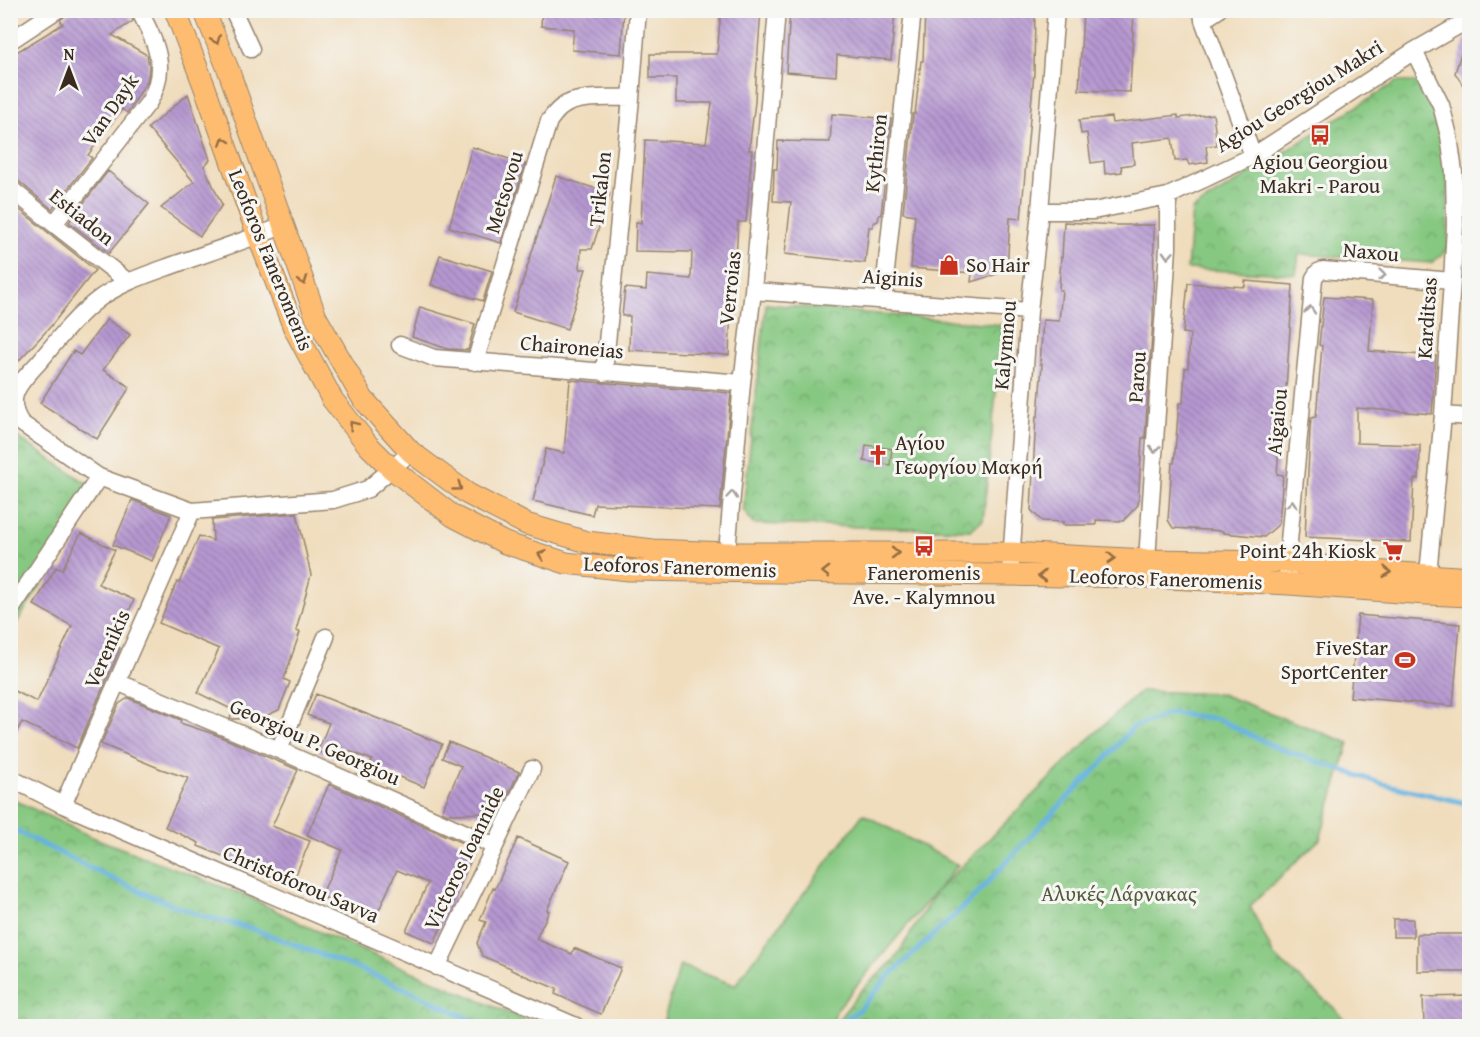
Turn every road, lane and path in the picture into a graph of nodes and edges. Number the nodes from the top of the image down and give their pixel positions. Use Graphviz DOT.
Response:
graph roads {
  1 [pos="57,10"];
  2 [pos="140,10"];
  3 [pos="175,10"];
  4 [pos="204,10"];
  5 [pos="234,10"];
  6 [pos="638,10"];
  7 [pos="777,10"];
  8 [pos="913,10"];
  9 [pos="1056,10"];
  10 [pos="1218,10"];
  11 [pos="1202,15"];
  12 [pos="1470,19"];
  13 [pos="10,41"];
  14 [pos="251,49"];
  15 [pos="1414,51"];
  16 [pos="631,98"];
  17 [pos="1253,156"];
  18 [pos="10,188"];
  19 [pos="1168,196"];
  20 [pos="1040,211"];
  21 [pos="54,224"];
  22 [pos="283,226"];
  23 [pos="258,236"];
  24 [pos="1323,270"];
  25 [pos="127,281"];
  26 [pos="1452,281"];
  27 [pos="753,291"];
  28 [pos="883,300"];
  29 [pos="1029,311"];
  30 [pos="400,345"];
  31 [pos="475,362"];
  32 [pos="604,373"];
  33 [pos="742,383"];
  34 [pos="1443,415"];
  35 [pos="1470,417"];
  36 [pos="411,452"];
  37 [pos="392,469"];
  38 [pos="99,477"];
  39 [pos="192,511"];
  40 [pos="1011,553"];
  41 [pos="1147,560"];
  42 [pos="726,561"];
  43 [pos="1287,562"];
  44 [pos="1010,575"];
  45 [pos="1470,578"];
  46 [pos="1289,584"];
  47 [pos="1427,585"];
  48 [pos="1470,596"];
  49 [pos="10,611"];
  50 [pos="326,638"];
  51 [pos="117,682"];
  52 [pos="279,750"];
  53 [pos="532,769"];
  54 [pos="10,778"];
  55 [pos="63,805"];
  56 [pos="495,846"];
  57 [pos="437,968"];
  58 [pos="576,1026"];
  1 -- 13 [label="street"];
  2 -- 21 [label="street, Van Dayk"];
  23 -- 3 [label="main road, Leoforos Faneromenis, one-way"];
  4 -- 22 [label="main road, Leoforos Faneromenis, one-way"];
  5 -- 14 [label="street"];
  6 -- 16 [label="street, Trikalon"];
  7 -- 27 [label="street, Verroias"];
  8 -- 28 [label="street, Kythiron"];
  9 -- 20 [label="street, Kalymnou"];
  10 -- 11 [label="street"];
  11 -- 17 [label="street"];
  12 -- 15 [label="street, Agiou Georgiou Makri"];
  15 -- 17 [label="street, Agiou Georgiou Makri"];
  15 -- 26 [label="street, Karditsas"];
  16 -- 31 [label="street, Metsovou"];
  16 -- 32 [label="street, Trikalon"];
  17 -- 19 [label="street, Agiou Georgiou Makri"];
  18 -- 21 [label="street, Estiadon"];
  19 -- 20 [label="street, Agiou Georgiou Makri"];
  19 -- 41 [label="street, Parou, one-way"];
  20 -- 29 [label="street, Kalymnou"];
  21 -- 25 [label="street, Estiadon"];
  22 -- 23 [label="street"];
  22 -- 36 [label="main road, Leoforos Faneromenis, one-way"];
  23 -- 25 [label="street"];
  37 -- 23 [label="main road, Leoforos Faneromenis, one-way"];
  24 -- 26 [label="street, Naxou, one-way"];
  43 -- 24 [label="street, Aigaiou, one-way"];
  25 -- 38 [label="street"];
  26 -- 34 [label="street, Karditsas"];
  27 -- 28 [label="street, Aiginis"];
  27 -- 33 [label="street, Verroias"];
  28 -- 29 [label="street, Aiginis"];
  29 -- 40 [label="street, Kalymnou"];
  30 -- 31 [label="street, Chaironeias"];
  31 -- 32 [label="street, Chaironeias"];
  32 -- 33 [label="street, Chaironeias"];
  42 -- 33 [label="street, Verroias, one-way"];
  34 -- 35 [label="street"];
  34 -- 47 [label="street, Karditsas"];
  36 -- 37 [label="street"];
  36 -- 42 [label="main road, Leoforos Faneromenis, one-way"];
  37 -- 39 [label="street"];
  42 -- 37 [label="main road, Leoforos Faneromenis, one-way"];
  38 -- 39 [label="street"];
  38 -- 49 [label="street"];
  39 -- 51 [label="street, Verenikis"];
  40 -- 41 [label="main road, Leoforos Faneromenis, one-way"];
  42 -- 40 [label="main road, Leoforos Faneromenis, one-way"];
  40 -- 44 [label="street, Kalymnou"];
  41 -- 43 [label="main road, Leoforos Faneromenis"];
  44 -- 42 [label="main road, Leoforos Faneromenis, one-way"];
  43 -- 46 [label="street, Aigaiou"];
  43 -- 47 [label="main road, Leoforos Faneromenis, one-way"];
  46 -- 44 [label="main road, Leoforos Faneromenis, one-way"];
  45 -- 47 [label="main road, Leoforos Faneromenis"];
  46 -- 47 [label="main road, Leoforos Faneromenis"];
  47 -- 48 [label="main road, Leoforos Faneromenis"];
  50 -- 52 [label="street"];
  51 -- 52 [label="street, Georgiou P. Georgiou"];
  51 -- 55 [label="street, Verenikis"];
  52 -- 56 [label="street, Georgiou P. Georgiou"];
  53 -- 56 [label="street, Victoros Ioannide"];
  54 -- 55 [label="street, Christoforou Savva"];
  55 -- 57 [label="street, Christoforou Savva"];
  56 -- 57 [label="street, Victoros Ioannide"];
  57 -- 58 [label="street, Christoforou Savva"];
}
